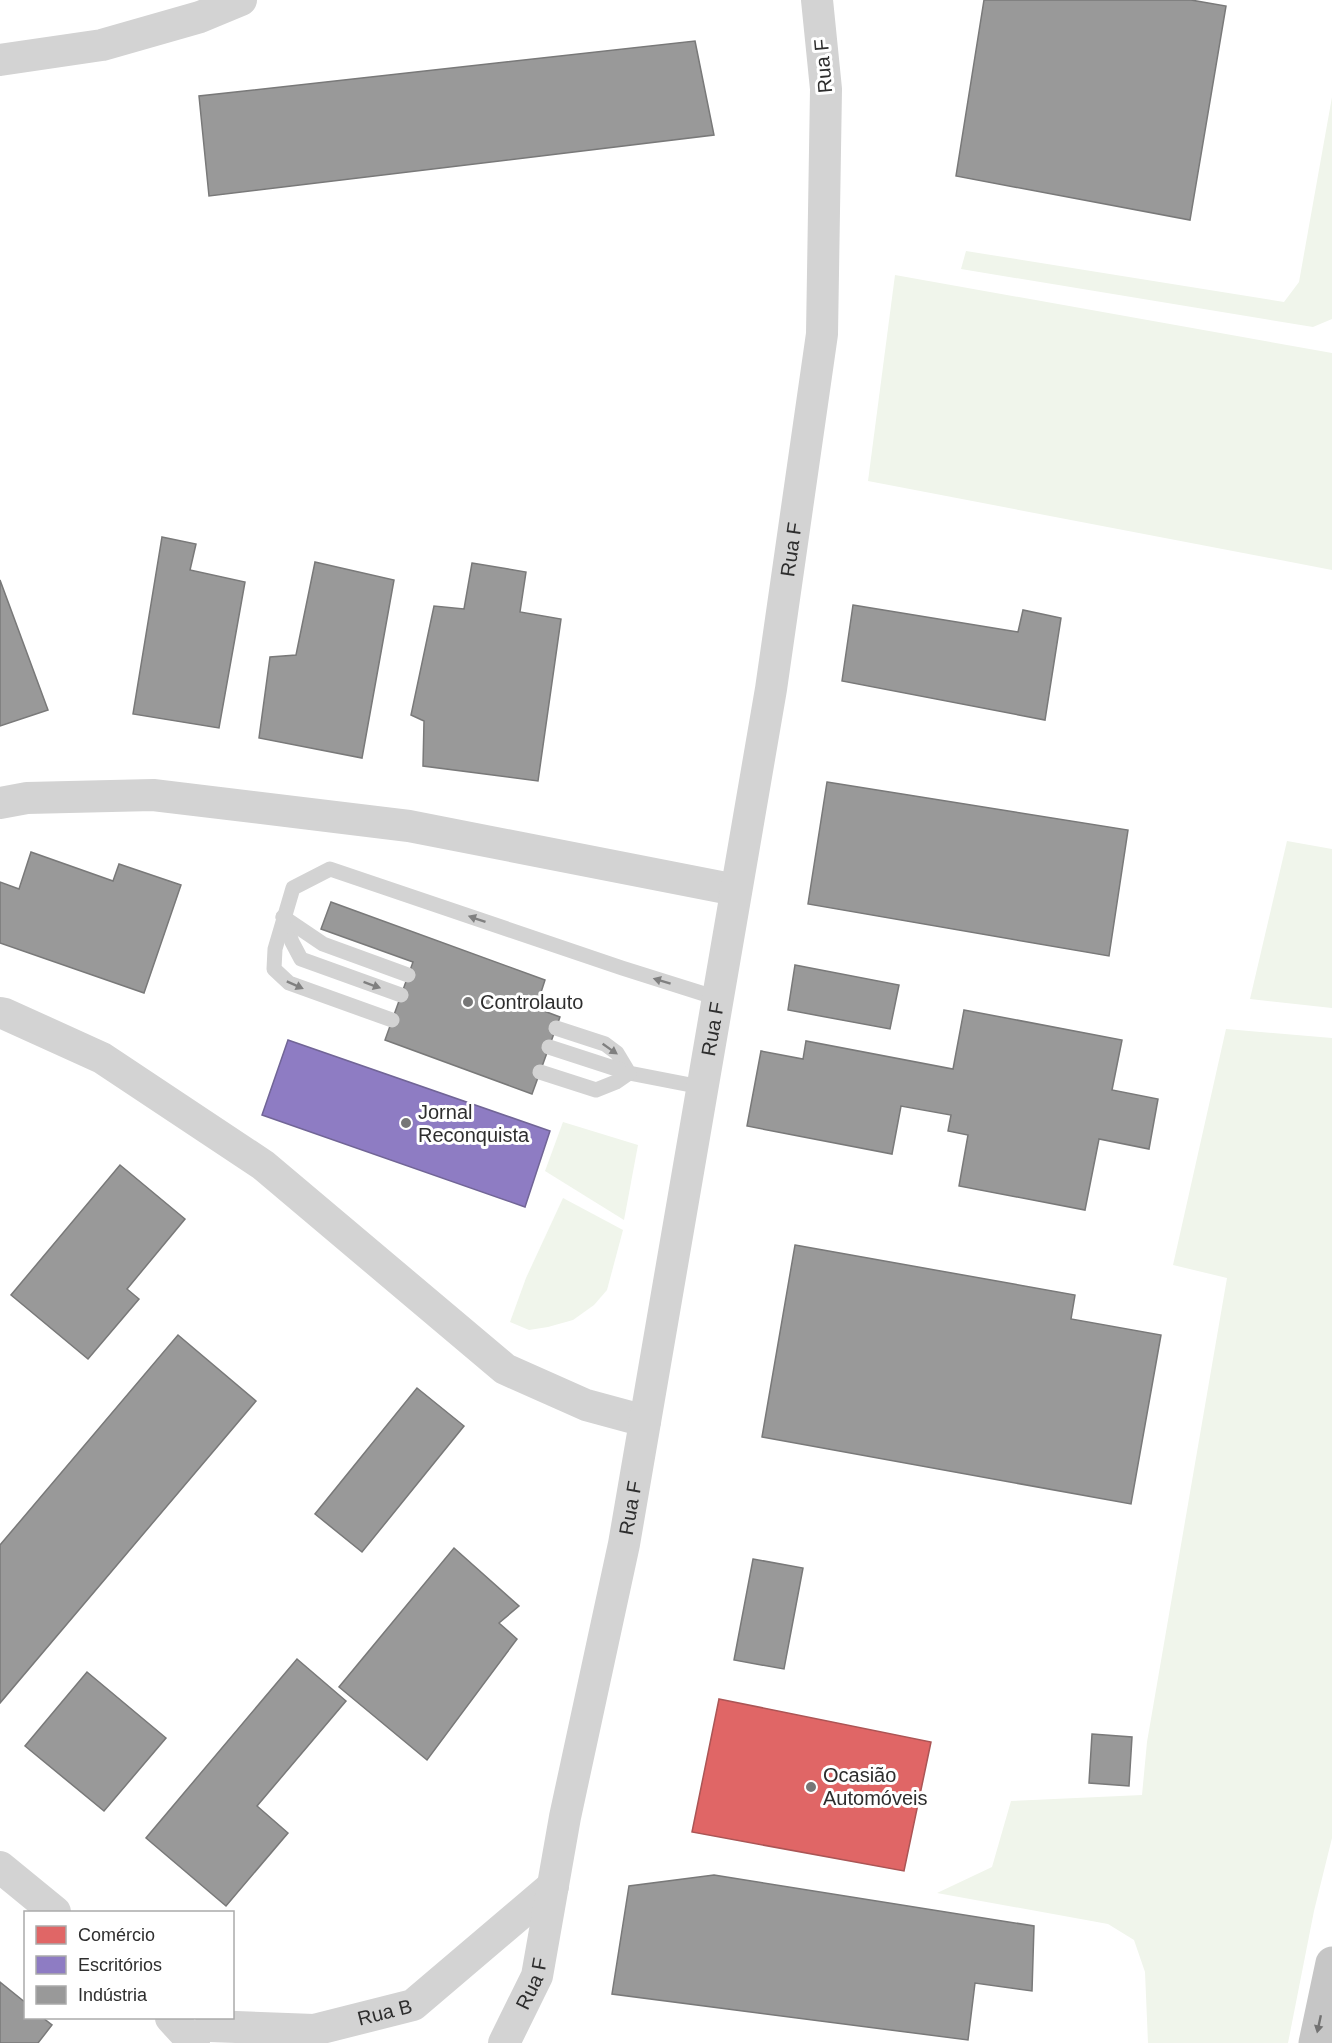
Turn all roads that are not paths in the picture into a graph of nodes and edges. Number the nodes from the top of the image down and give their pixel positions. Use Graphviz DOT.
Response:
graph roads {
  1 [pos="241,0"];
  2 [pos="817,0"];
  3 [pos="0,60"];
  4 [pos="0,803"];
  5 [pos="736,890"];
  6 [pos="283,917"];
  7 [pos="408,975"];
  8 [pos="401,996"];
  9 [pos="717,998"];
  10 [pos="0,1013"];
  11 [pos="392,1020"];
  12 [pos="556,1028"];
  13 [pos="549,1047"];
  14 [pos="540,1072"];
  15 [pos="629,1073"];
  16 [pos="701,1087"];
  17 [pos="645,1421"];
  18 [pos="0,1867"];
  19 [pos="553,1886"];
  20 [pos="54,1911"];
  21 [pos="1332,1963"];
  22 [pos="174,2019"];
  23 [pos="199,2029"];
  24 [pos="236,2043"];
  25 [pos="504,2043"];
  26 [pos="1315,2043"];
  1 -- 3 [label="street"];
  2 -- 5 [label="street, Rua F"];
  4 -- 5 [label="street"];
  5 -- 9 [label="street, Rua F"];
  6 -- 7 [label="lane"];
  6 -- 8 [label="lane, one-way"];
  9 -- 6 [label="lane, one-way"];
  6 -- 11 [label="lane, one-way"];
  9 -- 16 [label="street, Rua F"];
  10 -- 17 [label="street"];
  12 -- 15 [label="lane, one-way"];
  13 -- 15 [label="lane"];
  14 -- 15 [label="lane"];
  15 -- 16 [label="lane"];
  16 -- 17 [label="street, Rua F"];
  17 -- 19 [label="street, Rua F"];
  18 -- 20 [label="street"];
  19 -- 23 [label="street, Rua B"];
  19 -- 25 [label="street, Rua F"];
  21 -- 26 [label="main road, one-way"];
  22 -- 23 [label="street"];
  23 -- 24 [label="street"];
}
